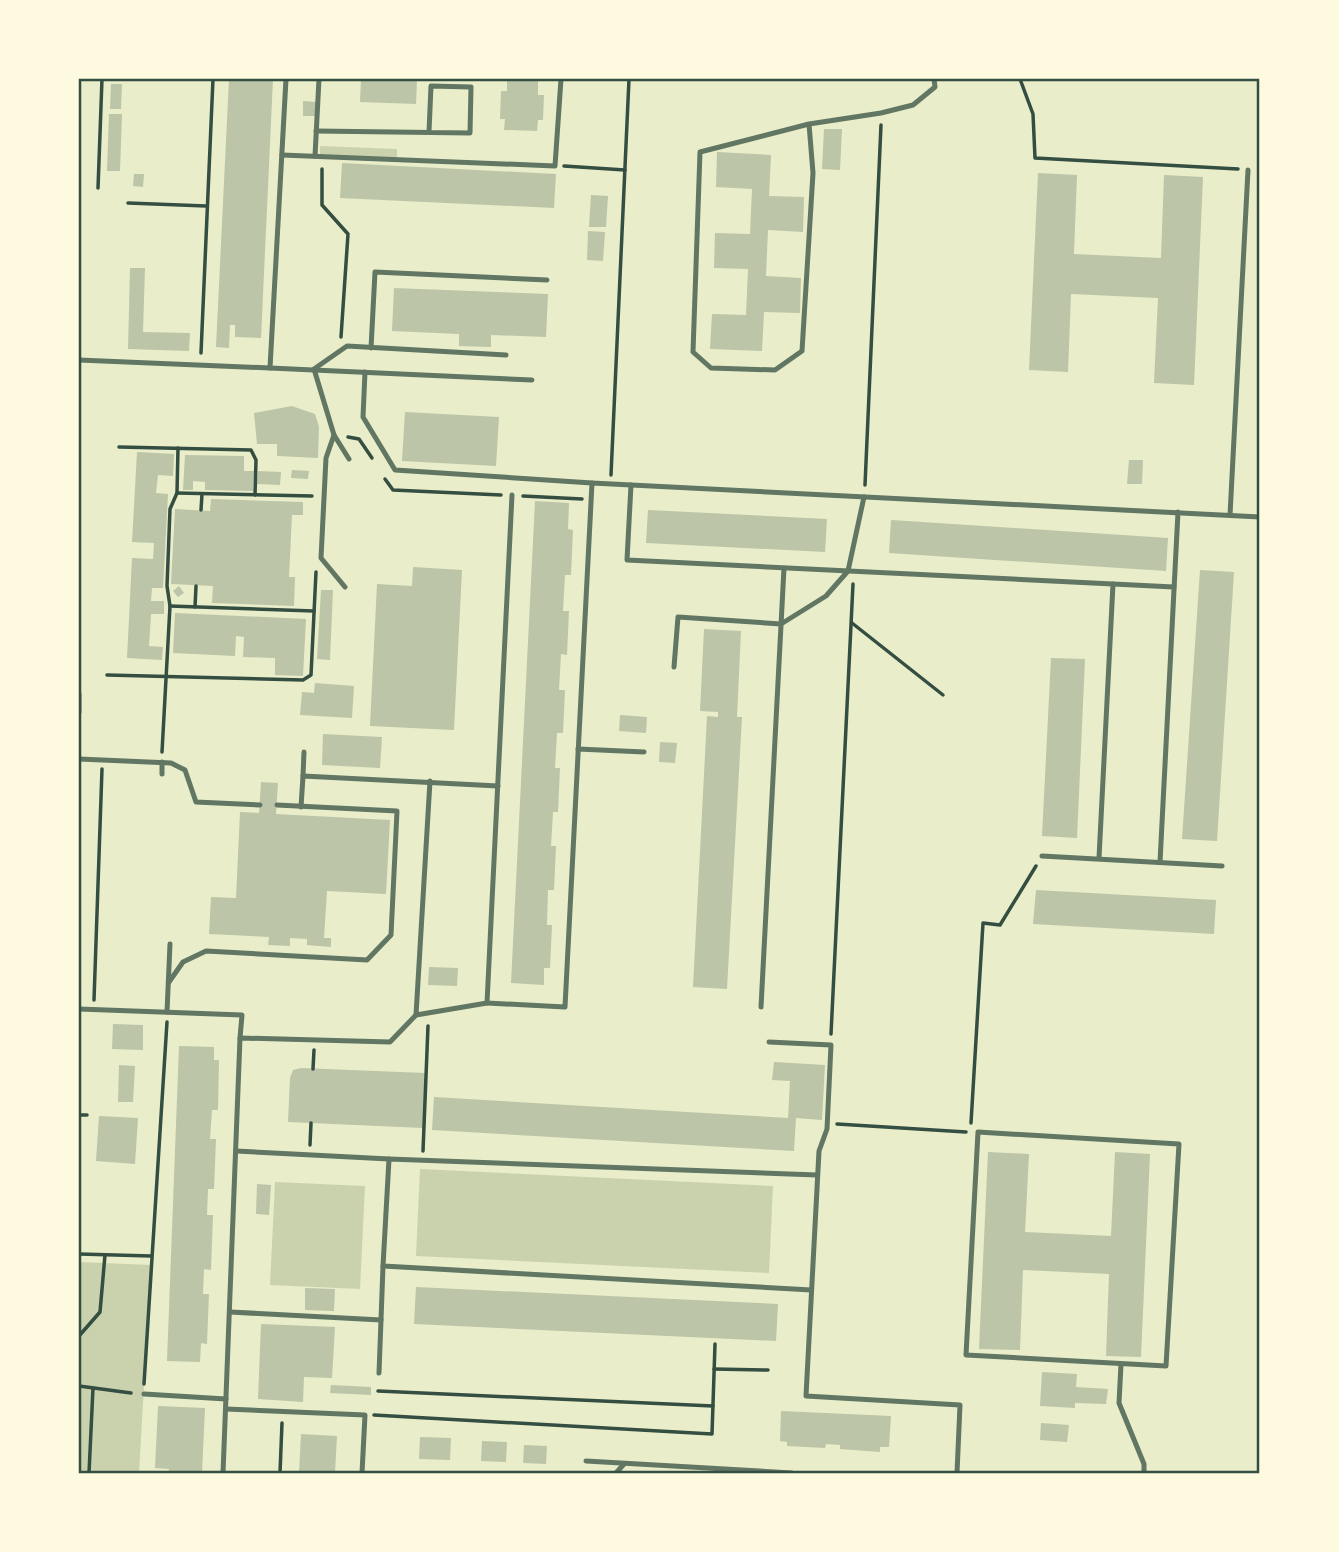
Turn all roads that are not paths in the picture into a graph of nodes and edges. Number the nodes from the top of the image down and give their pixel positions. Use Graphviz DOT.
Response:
graph roads {
  1 [pos="286,79"];
  2 [pos="319,79"];
  3 [pos="561,79"];
  4 [pos="934,79"];
  5 [pos="809,124"];
  6 [pos="316,131"];
  7 [pos="429,132"];
  8 [pos="282,155"];
  9 [pos="315,156"];
  10 [pos="1248,170"];
  11 [pos="547,280"];
  12 [pos="371,348"];
  13 [pos="506,355"];
  14 [pos="79,360"];
  15 [pos="270,368"];
  16 [pos="314,369"];
  17 [pos="365,372"];
  18 [pos="532,380"];
  19 [pos="334,435"];
  20 [pos="349,459"];
  21 [pos="592,483"];
  22 [pos="631,485"];
  23 [pos="512,495"];
  24 [pos="864,496"];
  25 [pos="1178,512"];
  26 [pos="1230,515"];
  27 [pos="1260,517"];
  28 [pos="784,568"];
  29 [pos="851,571"];
  30 [pos="1113,584"];
  31 [pos="345,587"];
  32 [pos="1174,587"];
  33 [pos="781,624"];
  34 [pos="674,667"];
  35 [pos="79,694"];
  36 [pos="79,712"];
  37 [pos="578,749"];
  38 [pos="304,752"];
  39 [pos="644,752"];
  40 [pos="79,759"];
  41 [pos="162,762"];
  42 [pos="162,774"];
  43 [pos="303,776"];
  44 [pos="430,781"];
  45 [pos="498,786"];
  46 [pos="260,805"];
  47 [pos="276,806"];
  48 [pos="301,807"];
  49 [pos="1042,856"];
  50 [pos="1099,859"];
  51 [pos="1160,862"];
  52 [pos="1222,866"];
  53 [pos="170,944"];
  54 [pos="169,982"];
  55 [pos="487,1003"];
  56 [pos="761,1007"];
  57 [pos="79,1009"];
  58 [pos="167,1012"];
  59 [pos="416,1015"];
  60 [pos="240,1038"];
  61 [pos="769,1042"];
  62 [pos="236,1151"];
  63 [pos="389,1159"];
  64 [pos="817,1175"];
  65 [pos="383,1266"];
  66 [pos="811,1290"];
  67 [pos="230,1312"];
  68 [pos="382,1320"];
  69 [pos="1121,1364"];
  70 [pos="379,1373"];
  71 [pos="144,1394"];
  72 [pos="226,1399"];
  73 [pos="226,1409"];
  74 [pos="586,1461"];
  75 [pos="624,1464"];
  76 [pos="223,1473"];
  77 [pos="362,1473"];
  78 [pos="616,1473"];
  79 [pos="792,1473"];
  80 [pos="957,1473"];
  81 [pos="1144,1473"];
  1 -- 8 [label="lane"];
  2 -- 6 [label="lane"];
  3 -- 9 [label="lane"];
  4 -- 5 [label="lane"];
  5 -- 5 [label="lane"];
  6 -- 7 [label="lane"];
  6 -- 9 [label="lane"];
  7 -- 7 [label="lane"];
  8 -- 9 [label="lane"];
  8 -- 15 [label="lane"];
  10 -- 26 [label="lane"];
  11 -- 12 [label="lane"];
  12 -- 13 [label="lane"];
  12 -- 16 [label="lane"];
  14 -- 15 [label="lane"];
  15 -- 16 [label="lane"];
  16 -- 17 [label="lane"];
  16 -- 19 [label="lane"];
  17 -- 18 [label="lane"];
  17 -- 21 [label="lane"];
  19 -- 20 [label="lane"];
  19 -- 31 [label="lane"];
  21 -- 22 [label="lane"];
  21 -- 37 [label="lane"];
  22 -- 24 [label="lane"];
  22 -- 28 [label="lane"];
  23 -- 45 [label="lane"];
  24 -- 25 [label="lane"];
  24 -- 29 [label="lane"];
  25 -- 26 [label="lane"];
  25 -- 32 [label="lane"];
  26 -- 27 [label="lane"];
  28 -- 29 [label="lane"];
  28 -- 33 [label="lane"];
  29 -- 30 [label="lane"];
  29 -- 33 [label="lane"];
  30 -- 32 [label="lane"];
  30 -- 50 [label="lane"];
  32 -- 51 [label="lane"];
  33 -- 34 [label="lane"];
  33 -- 56 [label="lane"];
  35 -- 36 [label="lane"];
  37 -- 39 [label="lane"];
  37 -- 55 [label="lane"];
  38 -- 43 [label="lane"];
  40 -- 41 [label="lane"];
  41 -- 42 [label="lane"];
  41 -- 46 [label="lane"];
  43 -- 44 [label="lane"];
  43 -- 48 [label="lane"];
  44 -- 45 [label="lane"];
  44 -- 59 [label="lane"];
  45 -- 55 [label="lane"];
  47 -- 48 [label="lane"];
  48 -- 54 [label="lane"];
  49 -- 50 [label="lane"];
  50 -- 51 [label="lane"];
  51 -- 52 [label="lane"];
  53 -- 54 [label="lane"];
  54 -- 58 [label="lane"];
  55 -- 59 [label="lane"];
  57 -- 58 [label="lane"];
  58 -- 60 [label="lane"];
  59 -- 60 [label="lane"];
  60 -- 62 [label="lane"];
  61 -- 64 [label="lane"];
  62 -- 63 [label="lane"];
  62 -- 67 [label="lane"];
  63 -- 64 [label="lane"];
  63 -- 65 [label="lane"];
  64 -- 66 [label="lane"];
  65 -- 66 [label="lane"];
  65 -- 68 [label="lane"];
  66 -- 80 [label="lane"];
  67 -- 68 [label="lane"];
  67 -- 72 [label="lane"];
  68 -- 70 [label="lane"];
  69 -- 69 [label="lane"];
  69 -- 81 [label="lane"];
  71 -- 72 [label="lane"];
  72 -- 73 [label="lane"];
  73 -- 76 [label="lane"];
  73 -- 77 [label="lane"];
  74 -- 75 [label="lane"];
  75 -- 78 [label="lane"];
  75 -- 79 [label="lane"];
}
